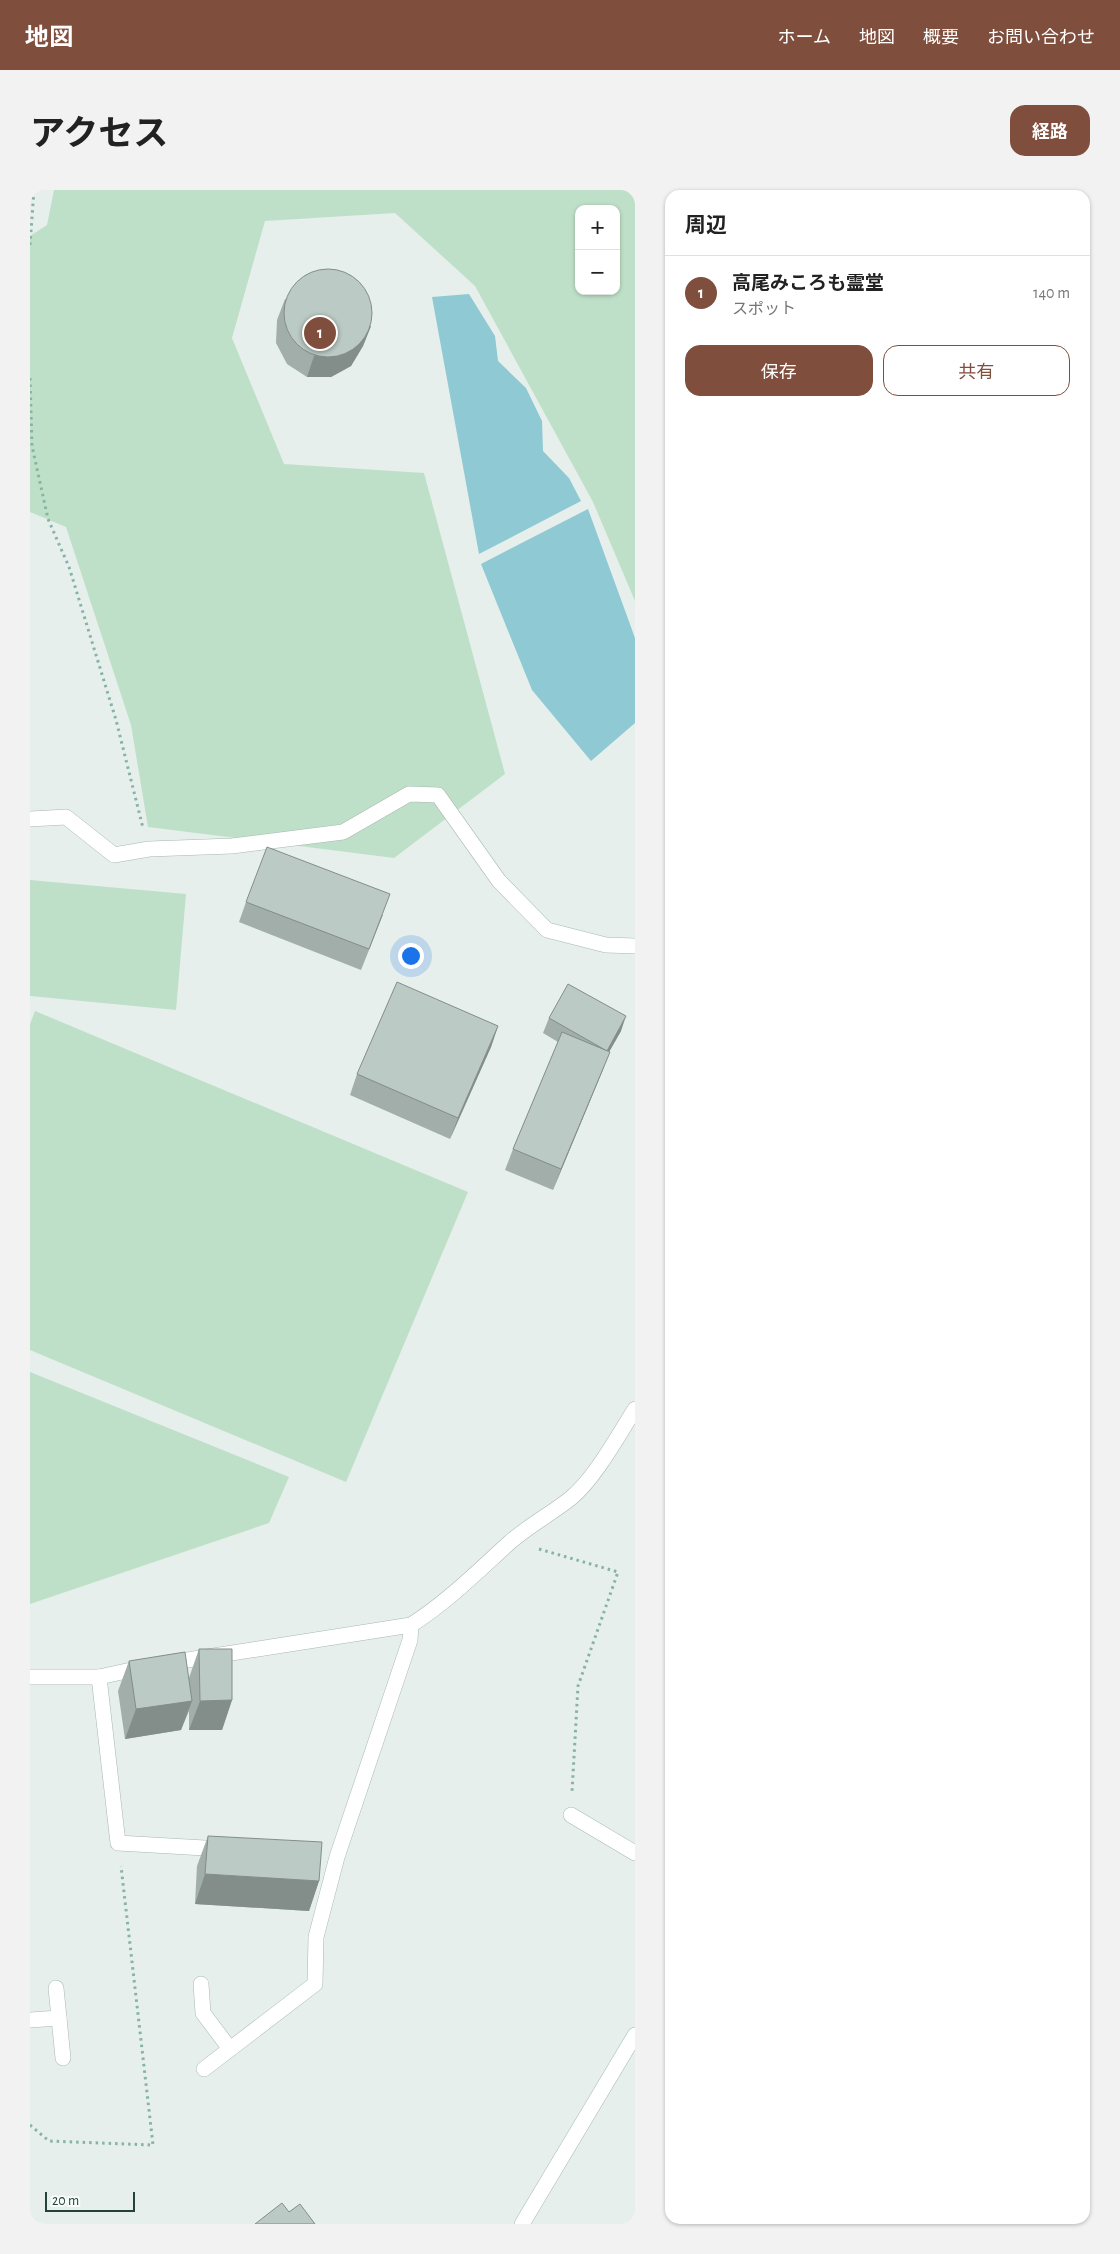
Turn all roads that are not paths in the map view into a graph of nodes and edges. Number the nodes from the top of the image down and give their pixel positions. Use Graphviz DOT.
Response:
graph roads {
  1 [pos="30,819"];
  2 [pos="635,946"];
  3 [pos="635,1409"];
  4 [pos="411,1625"];
  5 [pos="99,1677"];
  6 [pos="30,1678"];
  7 [pos="571,1815"];
  8 [pos="238,1850"];
  9 [pos="635,1852"];
  10 [pos="317,1856"];
  11 [pos="337,1857"];
  12 [pos="201,1984"];
  13 [pos="56,1988"];
  14 [pos="59,2018"];
  15 [pos="30,2020"];
  16 [pos="635,2034"];
  17 [pos="230,2049"];
  18 [pos="63,2058"];
  19 [pos="204,2069"];
  20 [pos="522,2224"];
  1 -- 2 [label="street"];
  3 -- 4 [label="street"];
  4 -- 5 [label="street"];
  4 -- 11 [label="street"];
  5 -- 6 [label="street"];
  5 -- 8 [label="street"];
  7 -- 9 [label="street"];
  10 -- 11 [label="street"];
  11 -- 17 [label="street"];
  12 -- 17 [label="street"];
  13 -- 14 [label="street"];
  14 -- 15 [label="street"];
  14 -- 18 [label="street"];
  16 -- 20 [label="street"];
  17 -- 19 [label="street"];
}
